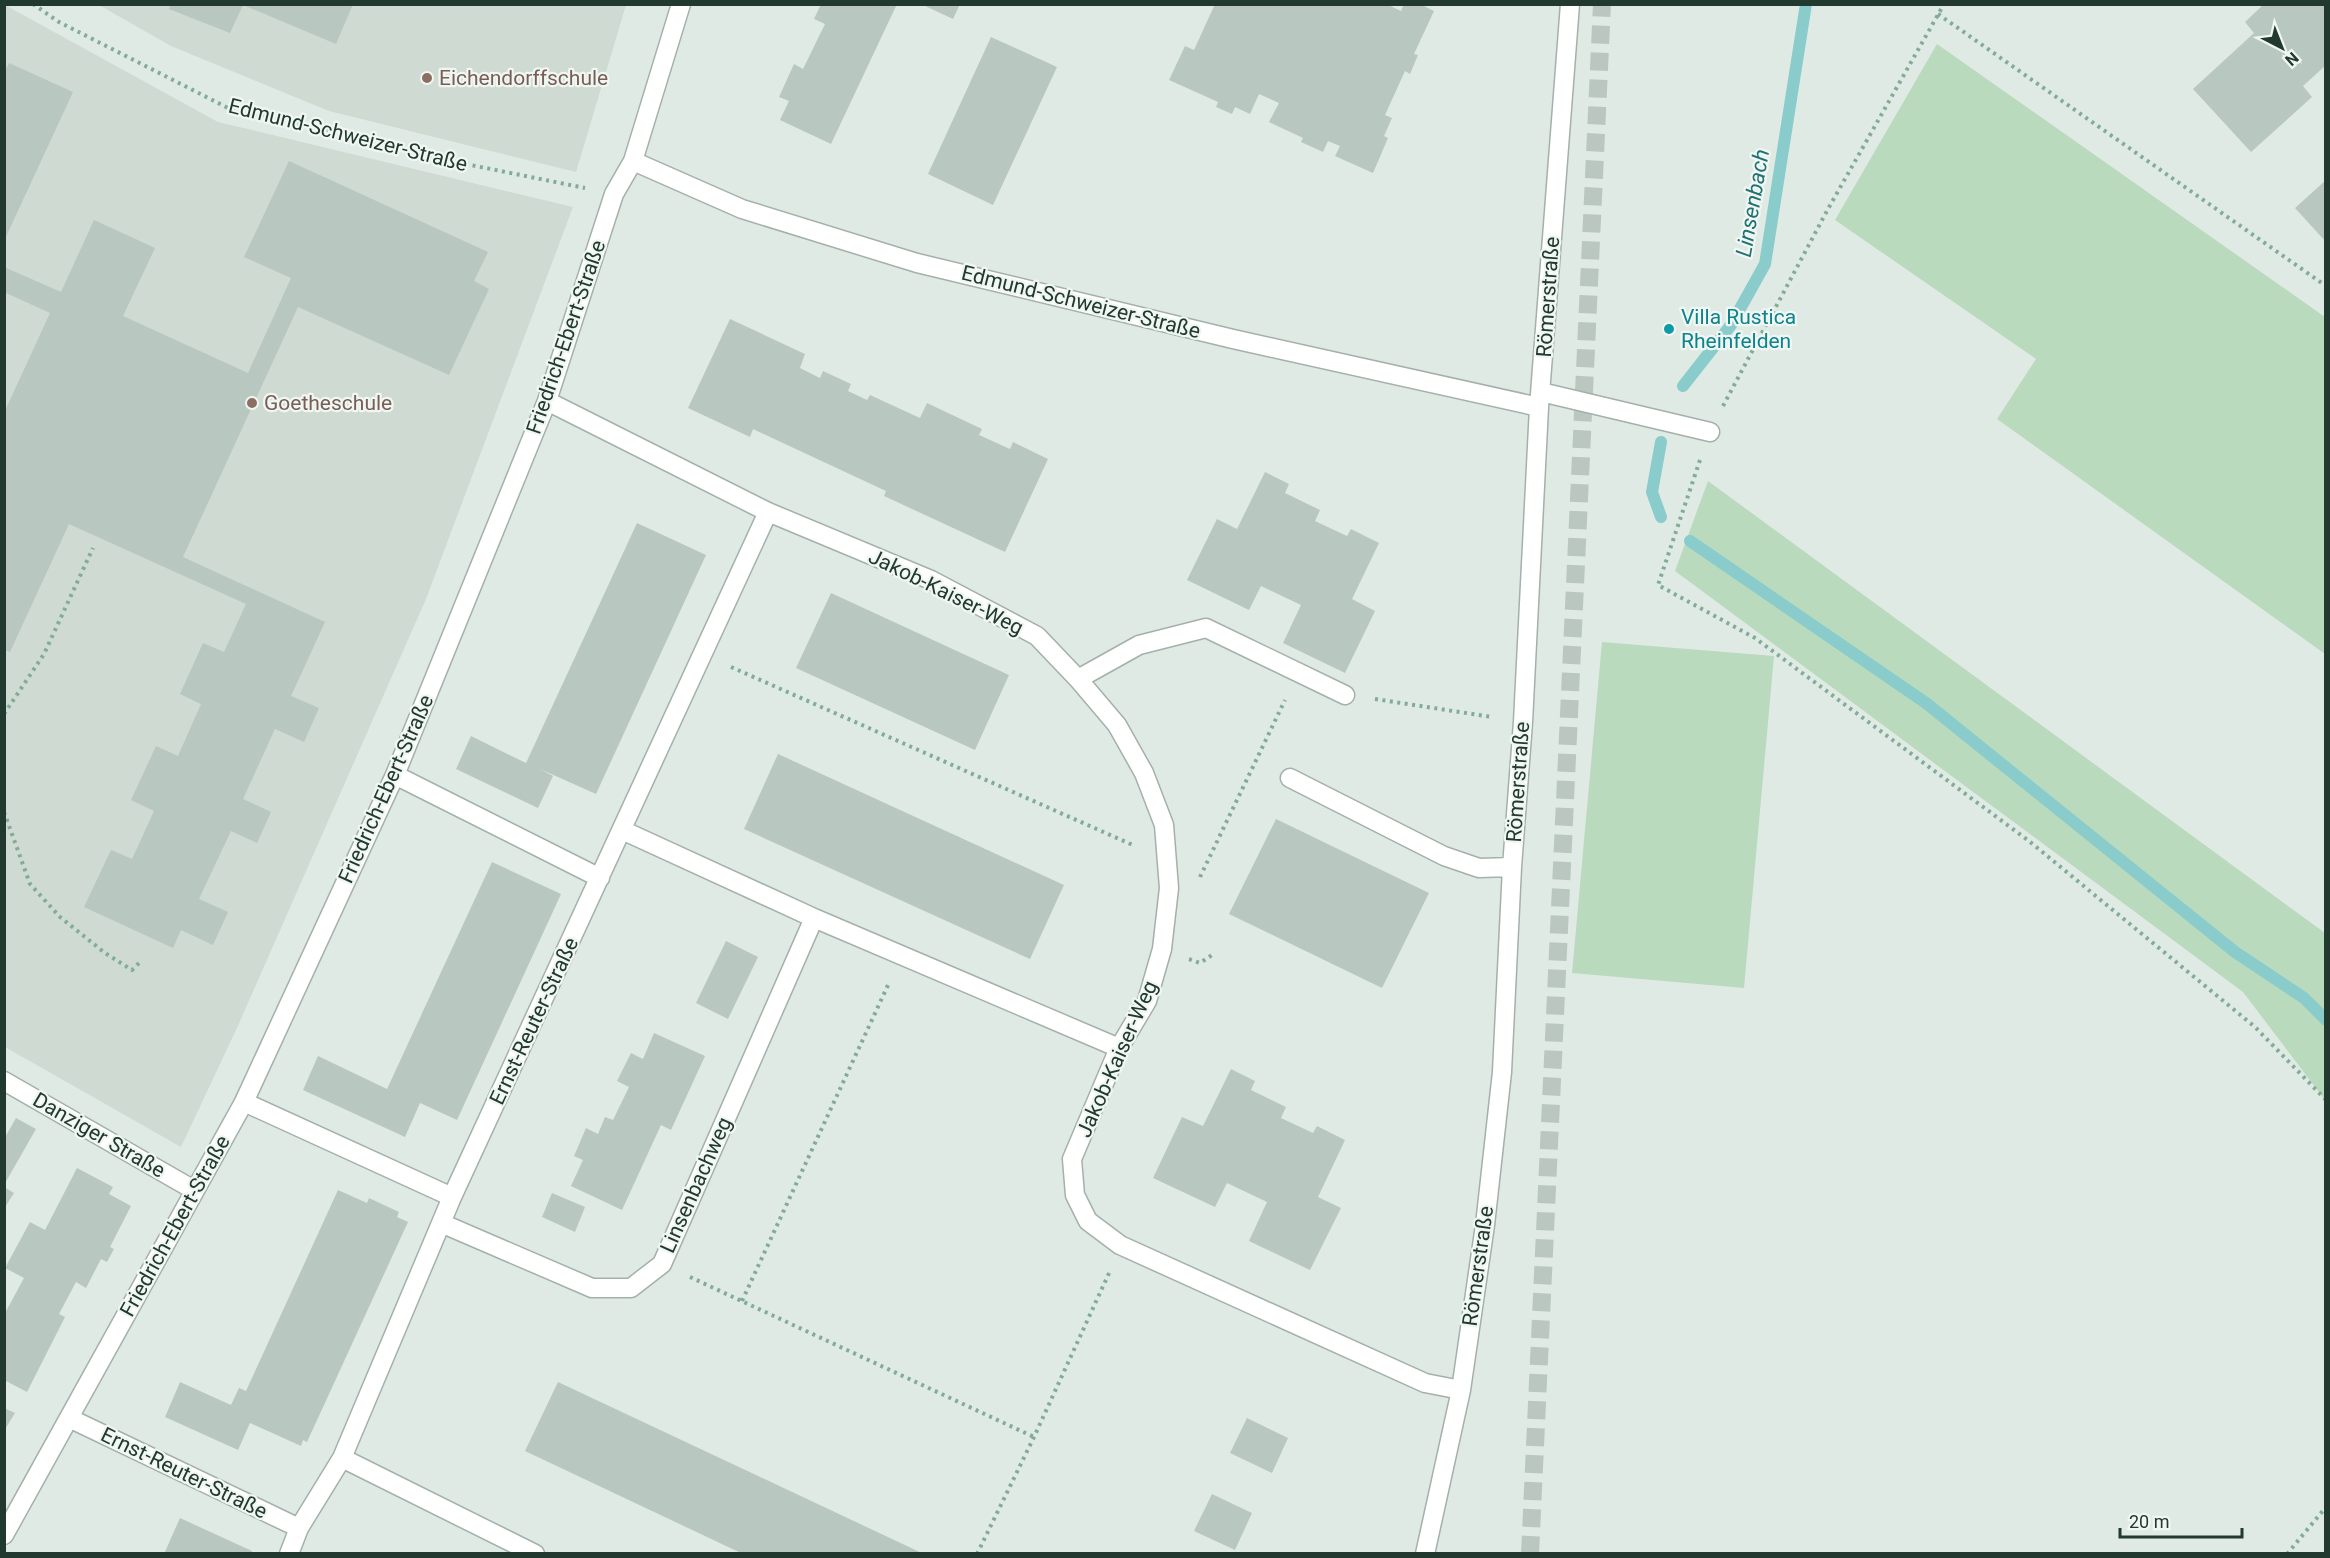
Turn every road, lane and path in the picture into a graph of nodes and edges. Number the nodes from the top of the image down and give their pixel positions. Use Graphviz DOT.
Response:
graph roads {
  1 [pos="33,4"];
  2 [pos="681,4"];
  3 [pos="1570,4"];
  4 [pos="1944,4"];
  5 [pos="1938,14"];
  6 [pos="633,161"];
  7 [pos="614,194"];
  8 [pos="2325,285"];
  9 [pos="1540,399"];
  10 [pos="547,400"];
  11 [pos="1710,432"];
  12 [pos="768,512"];
  13 [pos="93,548"];
  14 [pos="702,654"];
  15 [pos="1298,672"];
  16 [pos="1078,679"];
  17 [pos="1345,695"];
  18 [pos="4,714"];
  19 [pos="1523,722"];
  20 [pos="395,775"];
  21 [pos="1290,778"];
  22 [pos="4,812"];
  23 [pos="622,830"];
  24 [pos="1167,860"];
  25 [pos="1512,867"];
  26 [pos="600,878"];
  27 [pos="1198,881"];
  28 [pos="814,918"];
  29 [pos="902,956"];
  30 [pos="142,960"];
  31 [pos="1119,1048"];
  32 [pos="4,1080"];
  33 [pos="2325,1100"];
  34 [pos="244,1102"];
  35 [pos="194,1190"];
  36 [pos="452,1197"];
  37 [pos="441,1223"];
  38 [pos="1120,1245"];
  39 [pos="662,1264"];
  40 [pos="742,1301"];
  41 [pos="1461,1390"];
  42 [pos="69,1418"];
  43 [pos="1034,1437"];
  44 [pos="342,1458"];
  45 [pos="2325,1507"];
  46 [pos="299,1528"];
  47 [pos="4,1535"];
  48 [pos="289,1554"];
  49 [pos="535,1554"];
  50 [pos="977,1554"];
  51 [pos="1425,1554"];
  52 [pos="2287,1554"];
  1 -- 7 [label="path, Edmund-Schweizer-Straße"];
  2 -- 6 [label="street, Friedrich-Ebert-Straße"];
  3 -- 9 [label="street, Römerstraße"];
  4 -- 5 [label="path"];
  5 -- 8 [label="path"];
  5 -- 11 [label="path"];
  6 -- 7 [label="street, Friedrich-Ebert-Straße"];
  6 -- 9 [label="street, Edmund-Schweizer-Straße"];
  7 -- 10 [label="street, Friedrich-Ebert-Straße"];
  9 -- 11 [label="street, Edmund-Schweizer-Straße"];
  9 -- 19 [label="street, Römerstraße"];
  10 -- 12 [label="street, Jakob-Kaiser-Weg"];
  10 -- 20 [label="street, Friedrich-Ebert-Straße"];
  11 -- 33 [label="path"];
  12 -- 14 [label="street, Ernst-Reuter-Straße"];
  12 -- 16 [label="street, Jakob-Kaiser-Weg"];
  13 -- 18 [label="path"];
  14 -- 23 [label="street, Ernst-Reuter-Straße"];
  14 -- 24 [label="path"];
  15 -- 16 [label="street"];
  15 -- 17 [label="street"];
  15 -- 27 [label="path"];
  16 -- 24 [label="street, Jakob-Kaiser-Weg"];
  17 -- 19 [label="path"];
  19 -- 25 [label="street, Römerstraße"];
  20 -- 26 [label="street"];
  20 -- 34 [label="street, Friedrich-Ebert-Straße"];
  21 -- 25 [label="street"];
  22 -- 30 [label="path"];
  23 -- 26 [label="street, Ernst-Reuter-Straße"];
  23 -- 28 [label="street"];
  24 -- 31 [label="street, Jakob-Kaiser-Weg"];
  25 -- 41 [label="street, Römerstraße"];
  26 -- 36 [label="street, Ernst-Reuter-Straße"];
  28 -- 29 [label="street"];
  28 -- 39 [label="street, Linsenbachweg"];
  29 -- 31 [label="street"];
  29 -- 40 [label="path"];
  31 -- 38 [label="street, Jakob-Kaiser-Weg"];
  32 -- 35 [label="street, Danziger Straße"];
  34 -- 35 [label="street, Friedrich-Ebert-Straße"];
  34 -- 36 [label="street"];
  35 -- 42 [label="street, Friedrich-Ebert-Straße"];
  36 -- 37 [label="street, Ernst-Reuter-Straße"];
  37 -- 39 [label="street, Linsenbachweg"];
  37 -- 44 [label="street, Ernst-Reuter-Straße"];
  38 -- 41 [label="street, Jakob-Kaiser-Weg"];
  38 -- 43 [label="path"];
  39 -- 40 [label="path"];
  40 -- 43 [label="path"];
  41 -- 51 [label="street, Römerstraße"];
  42 -- 46 [label="street, Ernst-Reuter-Straße"];
  42 -- 47 [label="street, Friedrich-Ebert-Straße"];
  43 -- 50 [label="path"];
  44 -- 46 [label="street, Ernst-Reuter-Straße"];
  44 -- 49 [label="street"];
  45 -- 52 [label="path"];
  46 -- 48 [label="street, Ernst-Reuter-Straße"];
}
